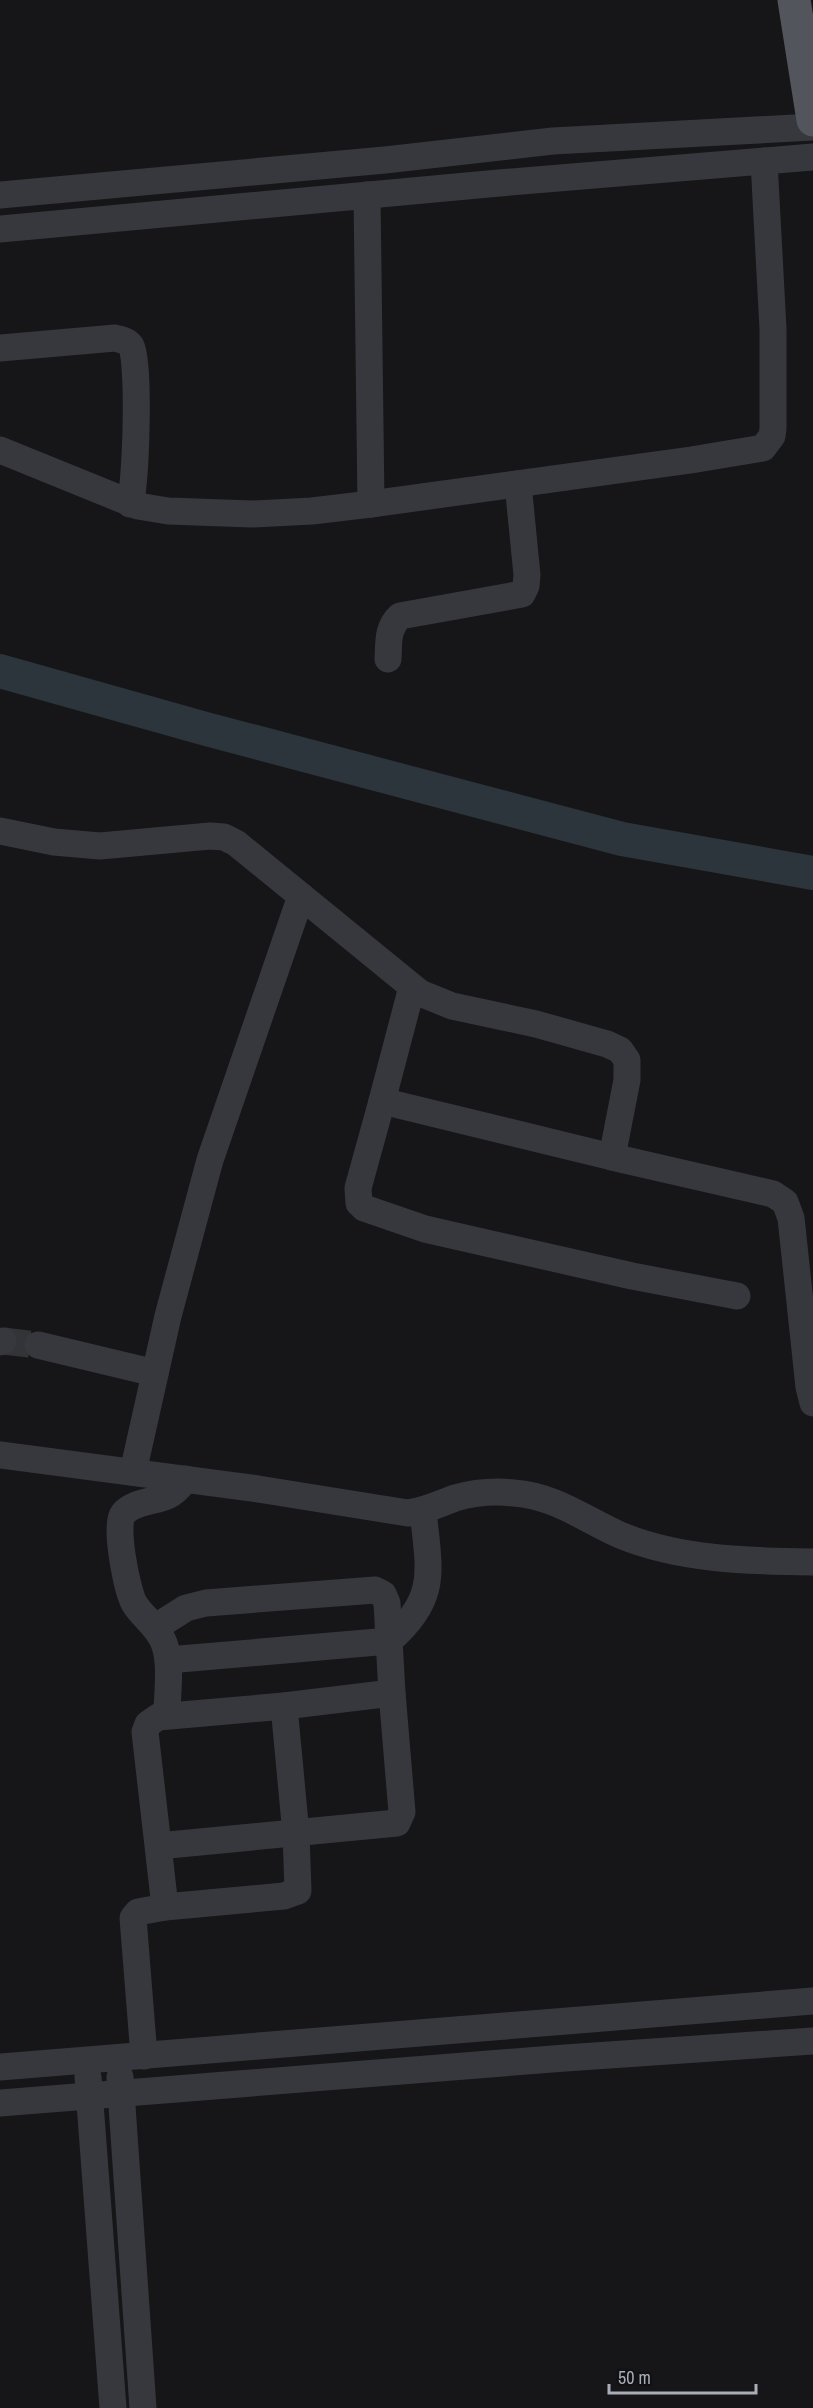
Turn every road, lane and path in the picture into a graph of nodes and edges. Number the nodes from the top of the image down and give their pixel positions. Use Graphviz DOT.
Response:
graph roads {
  1 [pos="794,0"];
  2 [pos="813,120"];
  3 [pos="813,127"];
  4 [pos="813,157"];
  5 [pos="764,161"];
  6 [pos="0,195"];
  7 [pos="367,195"];
  8 [pos="0,229"];
  9 [pos="0,348"];
  10 [pos="0,450"];
  11 [pos="518,484"];
  12 [pos="130,504"];
  13 [pos="371,504"];
  14 [pos="388,659"];
  15 [pos="0,831"];
  16 [pos="301,896"];
  17 [pos="412,987"];
  18 [pos="382,1101"];
  19 [pos="612,1157"];
  20 [pos="736,1296"];
  21 [pos="38,1345"];
  22 [pos="155,1373"];
  23 [pos="813,1402"];
  24 [pos="0,1455"];
  25 [pos="133,1472"];
  26 [pos="186,1479"];
  27 [pos="423,1511"];
  28 [pos="813,1562"];
  29 [pos="156,1628"];
  30 [pos="389,1641"];
  31 [pos="168,1660"];
  32 [pos="392,1693"];
  33 [pos="284,1706"];
  34 [pos="167,1716"];
  35 [pos="296,1834"];
  36 [pos="158,1846"];
  37 [pos="165,1907"];
  38 [pos="813,2001"];
  39 [pos="813,2041"];
  40 [pos="132,2057"];
  41 [pos="86,2061"];
  42 [pos="0,2067"];
  43 [pos="122,2093"];
  44 [pos="91,2096"];
  45 [pos="0,2103"];
  46 [pos="113,2408"];
  47 [pos="143,2408"];
  1 -- 2 [label="main road"];
  3 -- 6 [label="street"];
  4 -- 5 [label="street"];
  5 -- 7 [label="street"];
  5 -- 11 [label="street"];
  7 -- 8 [label="street"];
  7 -- 13 [label="street"];
  9 -- 12 [label="street"];
  10 -- 12 [label="street"];
  11 -- 13 [label="street"];
  11 -- 14 [label="street"];
  12 -- 13 [label="street"];
  15 -- 16 [label="street"];
  16 -- 17 [label="street"];
  16 -- 22 [label="street"];
  17 -- 18 [label="street"];
  17 -- 19 [label="street"];
  18 -- 19 [label="street"];
  18 -- 20 [label="street"];
  19 -- 23 [label="street"];
  21 -- 22 [label="street"];
  22 -- 25 [label="street"];
  24 -- 25 [label="street"];
  25 -- 26 [label="street"];
  26 -- 27 [label="street"];
  26 -- 29 [label="street"];
  27 -- 28 [label="street"];
  27 -- 30 [label="street"];
  29 -- 30 [label="street"];
  29 -- 31 [label="street"];
  30 -- 31 [label="street"];
  30 -- 32 [label="street"];
  31 -- 34 [label="street"];
  32 -- 33 [label="street"];
  32 -- 35 [label="street"];
  33 -- 34 [label="street"];
  33 -- 35 [label="street"];
  34 -- 36 [label="street"];
  35 -- 36 [label="street"];
  35 -- 37 [label="street"];
  36 -- 37 [label="street"];
  37 -- 40 [label="street"];
  38 -- 40 [label="street"];
  39 -- 43 [label="street"];
  40 -- 41 [label="street"];
  40 -- 43 [label="street"];
  41 -- 42 [label="street"];
  41 -- 44 [label="street"];
  43 -- 44 [label="street"];
  43 -- 47 [label="street"];
  44 -- 45 [label="street"];
  44 -- 46 [label="street"];
}
